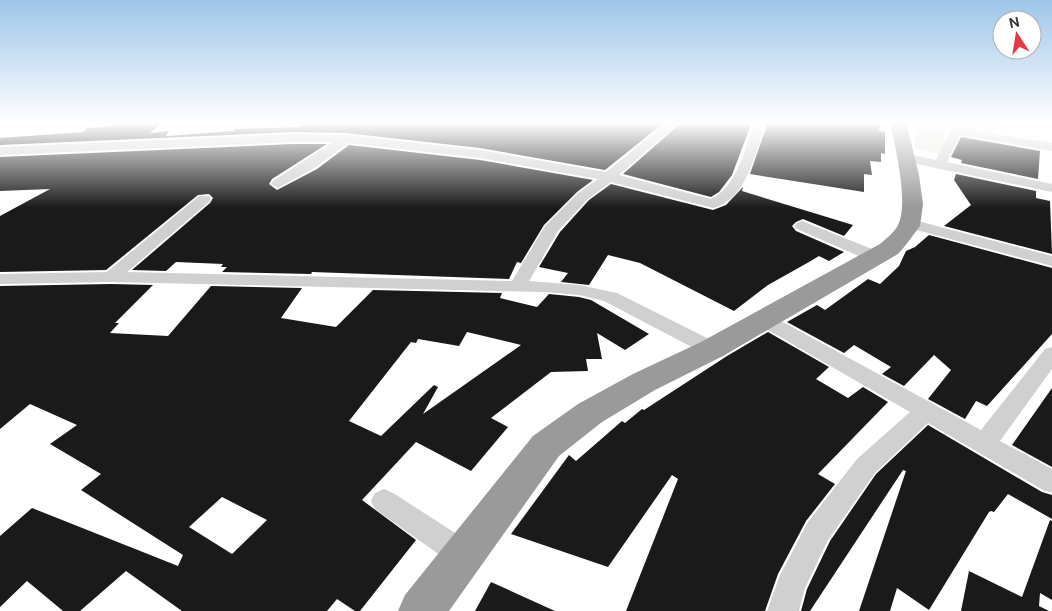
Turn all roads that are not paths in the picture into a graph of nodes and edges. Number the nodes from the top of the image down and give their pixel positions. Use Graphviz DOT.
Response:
graph roads {
  1 [pos="30,151"];
  2 [pos="330,151"];
  3 [pos="449,151"];
  4 [pos="641,151"];
  5 [pos="750,151"];
  6 [pos="905,151"];
  7 [pos="947,151"];
  8 [pos="0,152"];
  9 [pos="907,158"];
  10 [pos="940,164"];
  11 [pos="609,178"];
  12 [pos="278,184"];
  13 [pos="1052,185"];
  14 [pos="204,200"];
  15 [pos="910,224"];
  16 [pos="802,226"];
  17 [pos="876,257"];
  18 [pos="1052,261"];
  19 [pos="111,277"];
  20 [pos="0,278"];
  21 [pos="517,287"];
  22 [pos="763,319"];
  23 [pos="712,349"];
  24 [pos="1052,354"];
  25 [pos="925,412"];
  26 [pos="984,444"];
  27 [pos="1052,482"];
  28 [pos="384,501"];
  29 [pos="464,555"];
  30 [pos="421,611"];
  31 [pos="783,611"];
  1 -- 8 [label="street"];
  2 -- 12 [label="street"];
  3 -- 11 [label="street"];
  4 -- 11 [label="street"];
  5 -- 11 [label="street"];
  6 -- 9 [label="highway"];
  7 -- 10 [label="street"];
  9 -- 10 [label="street"];
  9 -- 15 [label="highway"];
  10 -- 13 [label="street"];
  11 -- 21 [label="street"];
  14 -- 19 [label="street"];
  15 -- 17 [label="highway"];
  15 -- 18 [label="street"];
  16 -- 17 [label="street"];
  17 -- 22 [label="highway"];
  19 -- 20 [label="street"];
  19 -- 21 [label="street"];
  21 -- 23 [label="street"];
  22 -- 23 [label="highway"];
  22 -- 25 [label="street"];
  23 -- 29 [label="highway"];
  24 -- 26 [label="street"];
  25 -- 26 [label="street"];
  25 -- 31 [label="street"];
  26 -- 27 [label="street"];
  28 -- 29 [label="street"];
  29 -- 30 [label="highway"];
}
